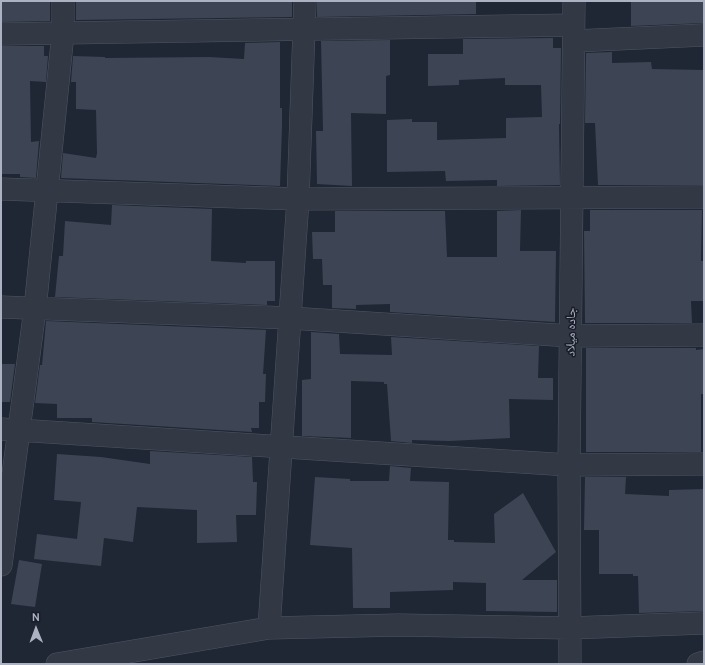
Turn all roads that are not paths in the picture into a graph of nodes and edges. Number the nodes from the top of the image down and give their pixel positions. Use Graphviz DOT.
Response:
graph roads {
  1 [pos="63,1"];
  2 [pos="305,1"];
  3 [pos="574,1"];
  4 [pos="304,29"];
  5 [pos="63,33"];
  6 [pos="574,33"];
  7 [pos="1,34"];
  8 [pos="704,34"];
  9 [pos="1,189"];
  10 [pos="48,191"];
  11 [pos="704,197"];
  12 [pos="572,198"];
  13 [pos="298,199"];
  14 [pos="1,307"];
  15 [pos="36,309"];
  16 [pos="290,318"];
  17 [pos="704,335"];
  18 [pos="571,336"];
  19 [pos="10,429"];
  20 [pos="281,448"];
  21 [pos="704,464"];
  22 [pos="569,465"];
  23 [pos="1,565"];
  24 [pos="704,623"];
  25 [pos="269,628"];
  26 [pos="570,628"];
  27 [pos="704,662"];
  28 [pos="57,664"];
  29 [pos="570,664"];
  30 [pos="698,664"];
  1 -- 5 [label="street"];
  2 -- 4 [label="street"];
  3 -- 6 [label="street, جاده میلاد"];
  4 -- 5 [label="street"];
  4 -- 6 [label="street"];
  4 -- 13 [label="street"];
  5 -- 7 [label="street"];
  5 -- 10 [label="street"];
  6 -- 8 [label="street"];
  6 -- 12 [label="street, جاده میلاد"];
  9 -- 10 [label="street"];
  10 -- 13 [label="street"];
  10 -- 15 [label="street"];
  11 -- 12 [label="street"];
  12 -- 13 [label="street"];
  12 -- 18 [label="street, جاده میلاد"];
  13 -- 16 [label="street"];
  14 -- 15 [label="street"];
  15 -- 16 [label="street"];
  15 -- 19 [label="street"];
  16 -- 18 [label="street"];
  16 -- 20 [label="street"];
  17 -- 18 [label="street"];
  18 -- 22 [label="street, جاده میلاد"];
  19 -- 20 [label="street"];
  19 -- 23 [label="street"];
  20 -- 22 [label="street"];
  20 -- 25 [label="street"];
  21 -- 22 [label="street"];
  22 -- 26 [label="street, جاده میلاد"];
  24 -- 26 [label="street"];
  25 -- 26 [label="street"];
  25 -- 28 [label="street"];
  26 -- 29 [label="street, جاده میلاد"];
  27 -- 30 [label="street"];
}
